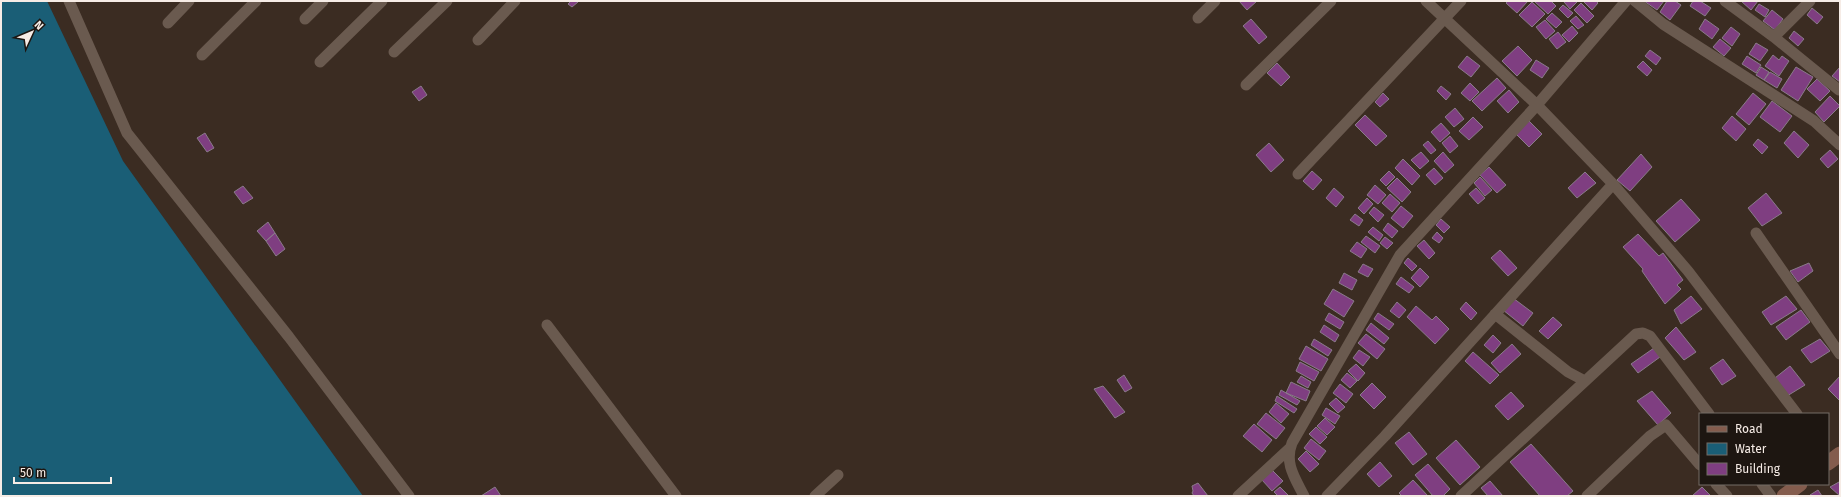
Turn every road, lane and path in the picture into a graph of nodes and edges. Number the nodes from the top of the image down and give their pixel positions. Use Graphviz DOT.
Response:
graph roads {
  1 [pos="69,1"];
  2 [pos="189,1"];
  3 [pos="256,1"];
  4 [pos="323,1"];
  5 [pos="382,1"];
  6 [pos="447,1"];
  7 [pos="514,1"];
  8 [pos="1215,1"];
  9 [pos="1331,1"];
  10 [pos="1426,1"];
  11 [pos="1461,1"];
  12 [pos="1626,1"];
  13 [pos="1635,1"];
  14 [pos="1725,1"];
  15 [pos="1810,1"];
  16 [pos="1198,18"];
  17 [pos="1444,18"];
  18 [pos="305,19"];
  19 [pos="168,23"];
  20 [pos="1774,37"];
  21 [pos="478,40"];
  22 [pos="394,52"];
  23 [pos="202,55"];
  24 [pos="320,62"];
  25 [pos="1246,85"];
  26 [pos="1840,90"];
  27 [pos="1537,105"];
  28 [pos="1840,145"];
  29 [pos="1298,174"];
  30 [pos="1613,184"];
  31 [pos="1756,233"];
  32 [pos="1495,314"];
  33 [pos="547,325"];
  34 [pos="1840,354"];
  35 [pos="1585,382"];
  36 [pos="1708,413"];
  37 [pos="1796,413"];
  38 [pos="1290,448"];
  39 [pos="1699,465"];
  40 [pos="838,476"];
  41 [pos="1717,485"];
  42 [pos="1763,485"];
  43 [pos="1799,485"];
  44 [pos="409,496"];
  45 [pos="676,496"];
  46 [pos="815,496"];
  47 [pos="1238,496"];
  48 [pos="1304,496"];
  49 [pos="1328,496"];
  50 [pos="1461,496"];
  51 [pos="1587,496"];
  52 [pos="1727,496"];
  53 [pos="1771,496"];
  54 [pos="1784,496"];
  1 -- 44 [label="street"];
  2 -- 19 [label="street"];
  3 -- 23 [label="street"];
  4 -- 18 [label="street"];
  5 -- 24 [label="street"];
  6 -- 22 [label="street"];
  7 -- 21 [label="street"];
  8 -- 16 [label="street"];
  9 -- 25 [label="street"];
  10 -- 17 [label="street"];
  11 -- 17 [label="street"];
  12 -- 27 [label="street"];
  13 -- 28 [label="street"];
  14 -- 20 [label="street"];
  15 -- 20 [label="street"];
  17 -- 27 [label="street"];
  17 -- 29 [label="street"];
  20 -- 26 [label="street"];
  27 -- 30 [label="street"];
  27 -- 38 [label="street"];
  30 -- 32 [label="street"];
  30 -- 37 [label="street"];
  31 -- 34 [label="street"];
  32 -- 35 [label="street"];
  32 -- 49 [label="street"];
  33 -- 45 [label="street"];
  35 -- 36 [label="street"];
  35 -- 50 [label="street"];
  38 -- 47 [label="street"];
  38 -- 48 [label="street"];
  39 -- 51 [label="street"];
  40 -- 46 [label="street"];
  41 -- 52 [label="street"];
  42 -- 53 [label="street"];
  43 -- 54 [label="main road"];
}
